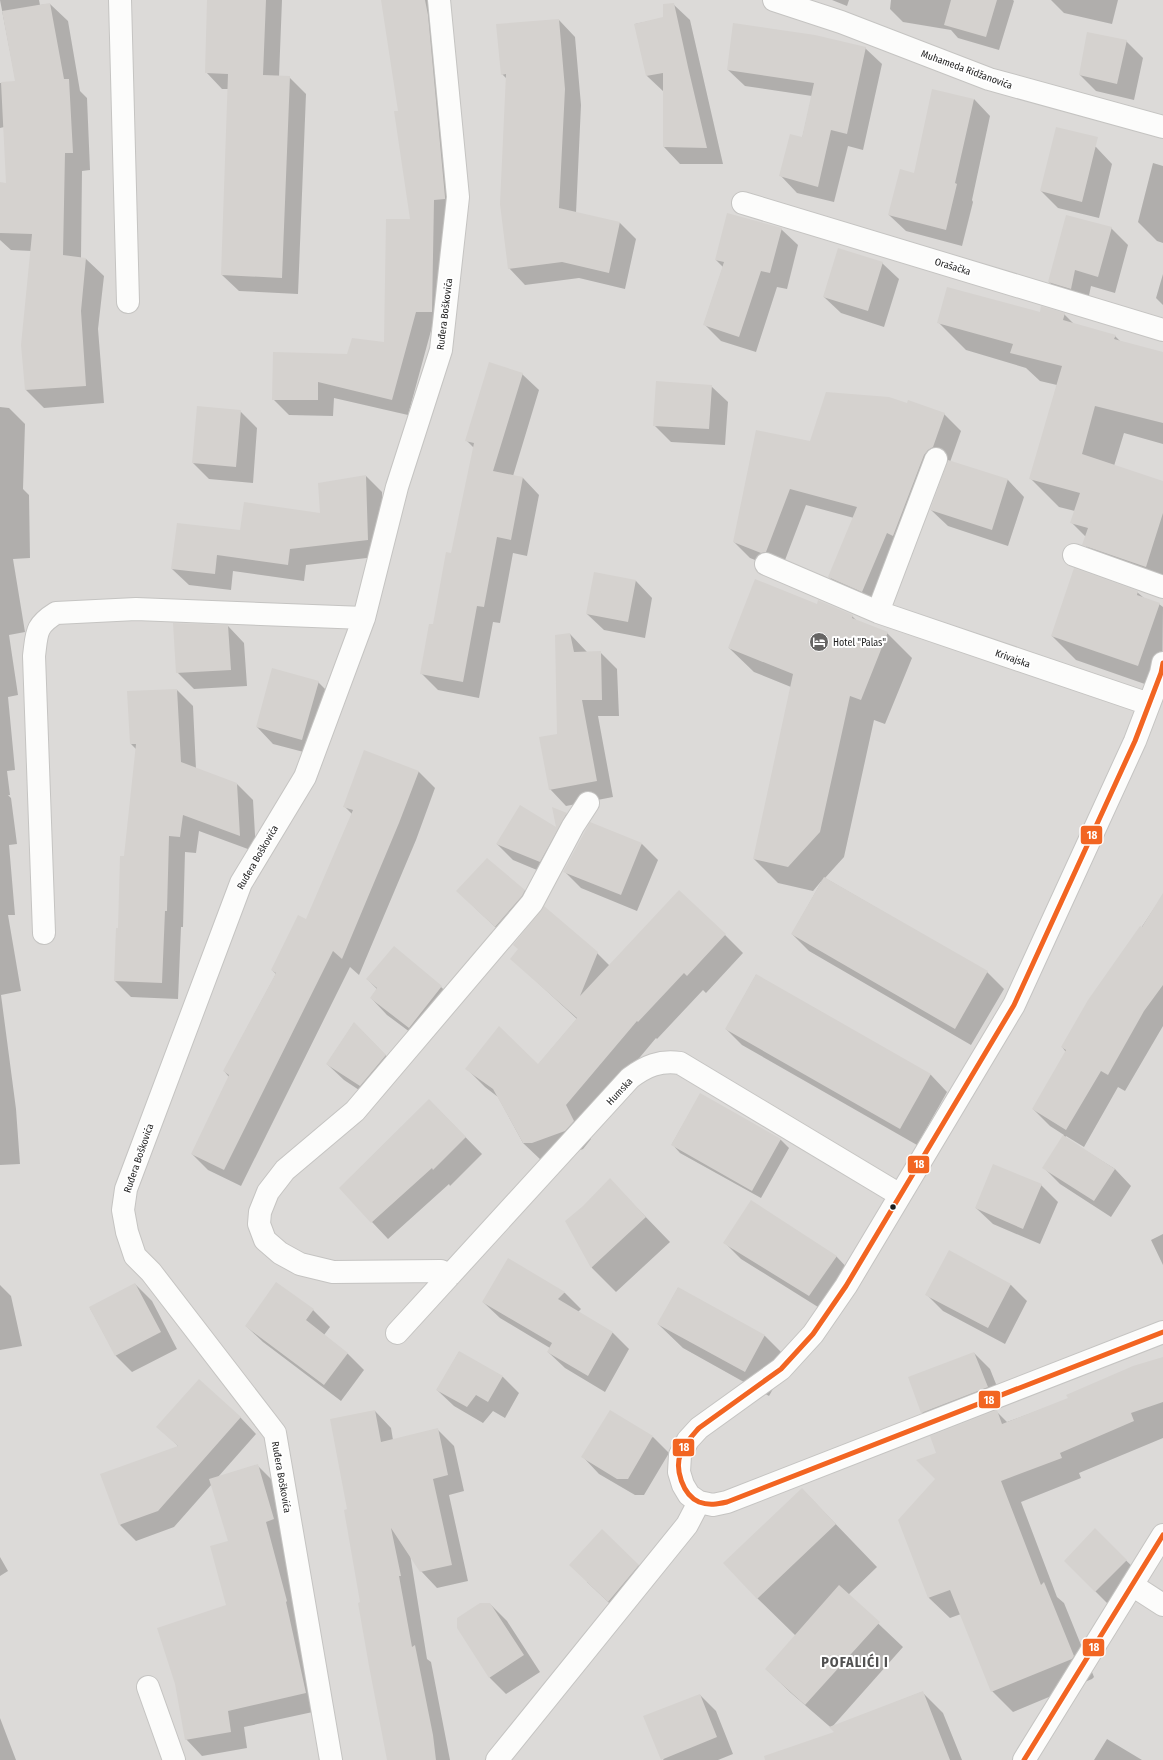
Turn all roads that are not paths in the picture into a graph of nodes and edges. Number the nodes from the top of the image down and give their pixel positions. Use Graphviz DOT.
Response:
graph roads {
  1 [pos="120,0"];
  2 [pos="439,0"];
  3 [pos="774,0"];
  4 [pos="1163,127"];
  5 [pos="743,202"];
  6 [pos="128,302"];
  7 [pos="1163,330"];
  8 [pos="936,459"];
  9 [pos="1074,555"];
  10 [pos="766,564"];
  11 [pos="1163,587"];
  12 [pos="878,612"];
  13 [pos="364,618"];
  14 [pos="1163,663"];
  15 [pos="1149,704"];
  16 [pos="588,803"];
  17 [pos="44,933"];
  18 [pos="900,1195"];
  19 [pos="450,1275"];
  20 [pos="1163,1332"];
  21 [pos="397,1333"];
  22 [pos="699,1502"];
  23 [pos="1163,1535"];
  24 [pos="1132,1585"];
  25 [pos="1163,1605"];
  26 [pos="148,1687"];
  27 [pos="174,1760"];
  28 [pos="331,1760"];
  29 [pos="497,1760"];
  30 [pos="1024,1760"];
  1 -- 6 [label="street"];
  2 -- 13 [label="street, Ruđera Boškovića"];
  3 -- 4 [label="street, Muhameda Ridžanovića"];
  5 -- 7 [label="street, Orašačka"];
  8 -- 12 [label="street"];
  9 -- 11 [label="street"];
  10 -- 12 [label="street, Krivajska"];
  12 -- 15 [label="street, Krivajska"];
  13 -- 17 [label="street"];
  13 -- 28 [label="street, Ruđera Boškovića"];
  14 -- 15 [label="street"];
  15 -- 18 [label="street"];
  16 -- 19 [label="street"];
  18 -- 19 [label="street, Humska"];
  18 -- 22 [label="street"];
  19 -- 21 [label="street, Humska"];
  20 -- 22 [label="street"];
  22 -- 29 [label="street"];
  23 -- 24 [label="street"];
  24 -- 25 [label="street"];
  24 -- 30 [label="street"];
  26 -- 27 [label="street"];
}
